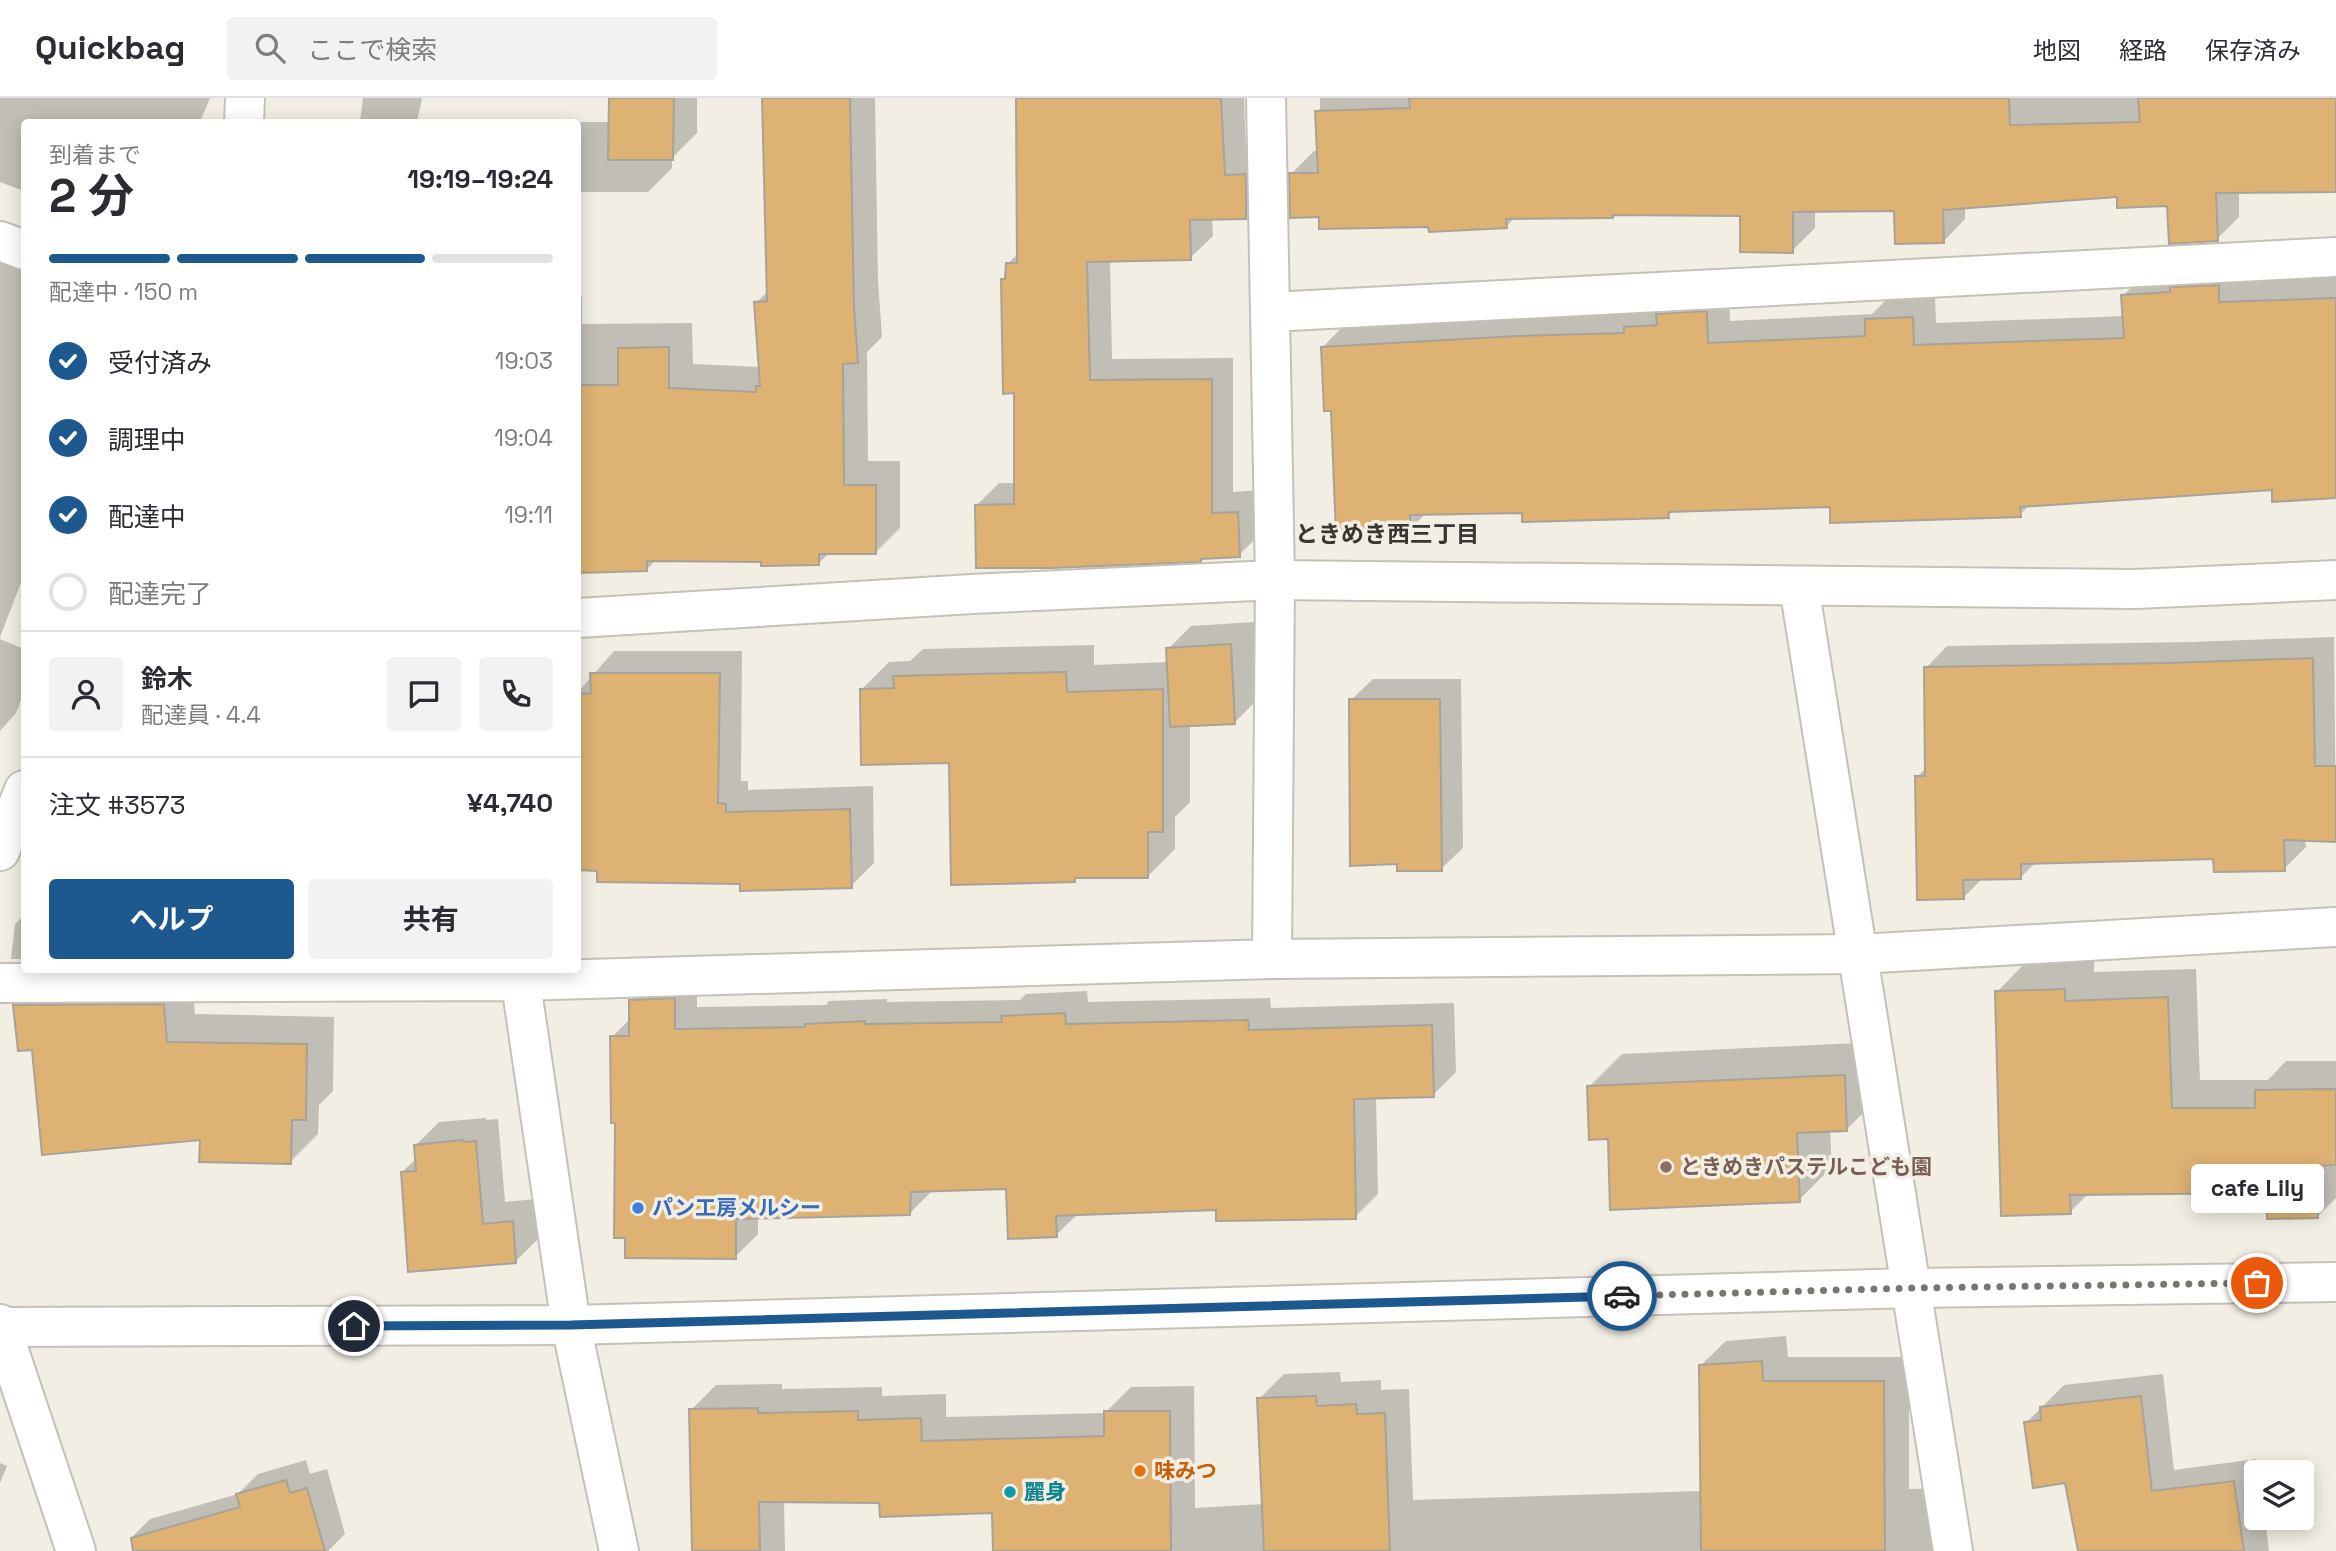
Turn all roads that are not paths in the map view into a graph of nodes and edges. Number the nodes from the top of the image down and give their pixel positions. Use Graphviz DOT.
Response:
graph roads {
  1 [pos="245,98"];
  2 [pos="1266,98"];
  3 [pos="244,119"];
  4 [pos="0,241"];
  5 [pos="21,249"];
  6 [pos="2336,257"];
  7 [pos="1270,312"];
  8 [pos="1275,580"];
  9 [pos="2336,580"];
  10 [pos="1799,586"];
  11 [pos="581,618"];
  12 [pos="21,798"];
  13 [pos="0,851"];
  14 [pos="2336,927"];
  15 [pos="1859,954"];
  16 [pos="1272,959"];
  17 [pos="519,975"];
  18 [pos="0,983"];
  19 [pos="2336,1282"];
  20 [pos="1913,1288"];
  21 [pos="571,1325"];
  22 [pos="0,1326"];
  23 [pos="76,1551"];
  24 [pos="619,1551"];
  25 [pos="1953,1551"];
  1 -- 3 [label="street"];
  2 -- 7 [label="street"];
  4 -- 5 [label="street"];
  6 -- 7 [label="street"];
  7 -- 8 [label="street"];
  8 -- 10 [label="street"];
  8 -- 11 [label="street"];
  8 -- 16 [label="street"];
  9 -- 10 [label="street"];
  10 -- 15 [label="street"];
  12 -- 13 [label="street"];
  14 -- 15 [label="street"];
  15 -- 16 [label="street"];
  15 -- 20 [label="street"];
  16 -- 17 [label="street"];
  17 -- 18 [label="street"];
  17 -- 21 [label="street"];
  19 -- 20 [label="street"];
  20 -- 21 [label="street"];
  20 -- 25 [label="street"];
  21 -- 22 [label="street"];
  21 -- 24 [label="street"];
  22 -- 23 [label="street"];
}
